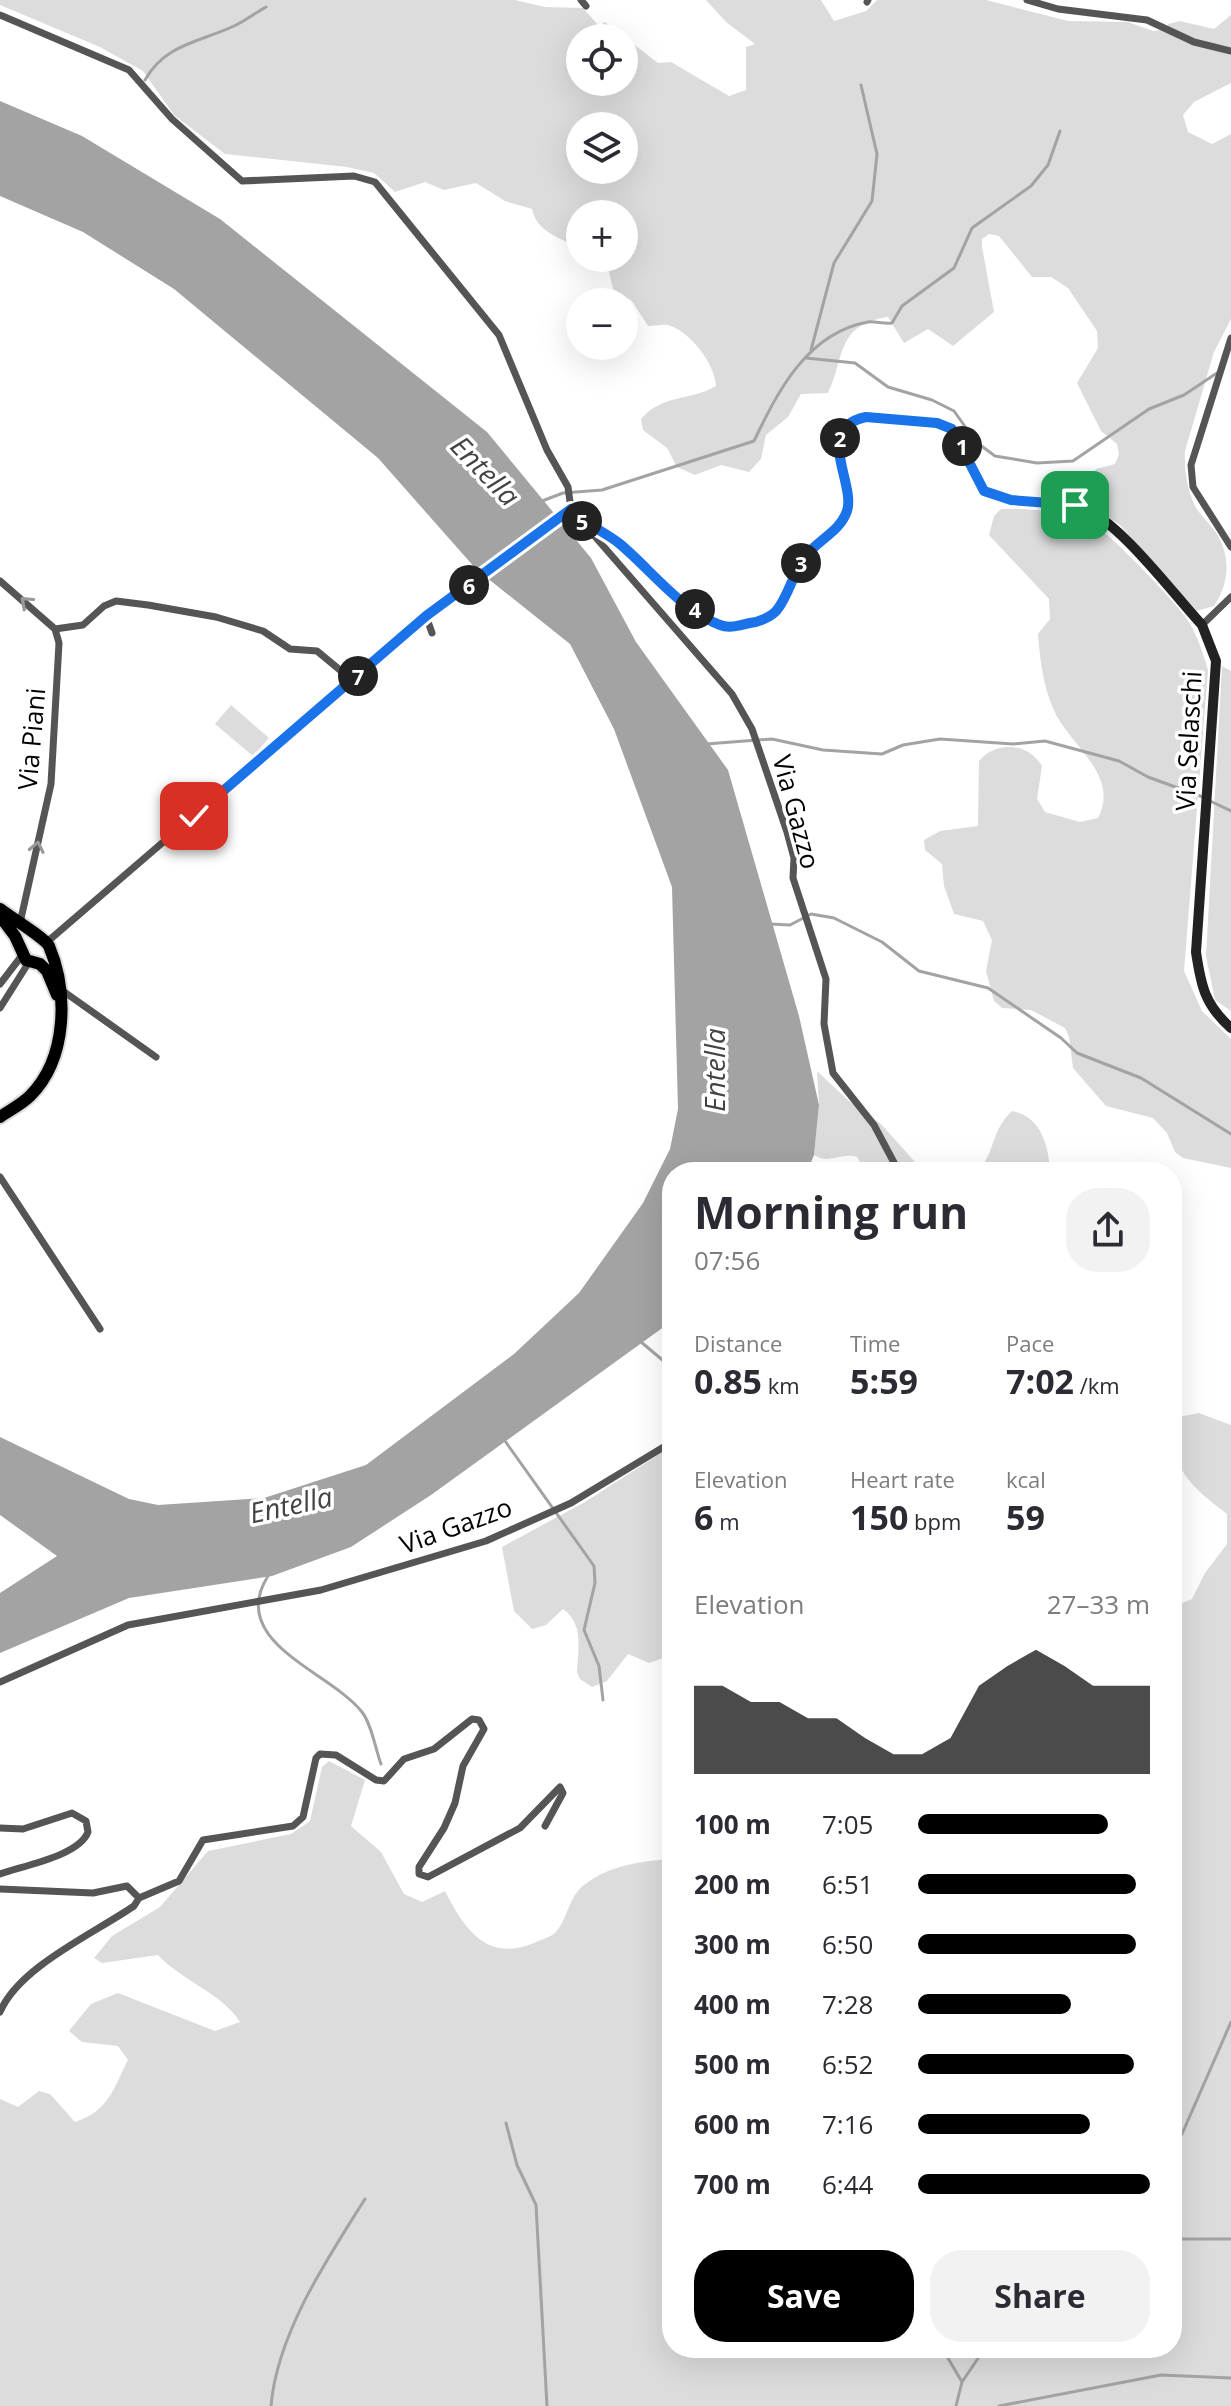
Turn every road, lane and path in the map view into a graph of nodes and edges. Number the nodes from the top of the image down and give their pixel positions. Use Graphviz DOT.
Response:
graph roads {
  1 [pos="1027,0"];
  2 [pos="0,15"];
  3 [pos="1231,51"];
  4 [pos="1231,338"];
  5 [pos="569,510"];
  6 [pos="581,520"];
  7 [pos="1231,547"];
  8 [pos="0,581"];
  9 [pos="1231,597"];
  10 [pos="428,614"];
  11 [pos="1202,625"];
  12 [pos="55,629"];
  13 [pos="432,633"];
  14 [pos="352,680"];
  15 [pos="0,909"];
  16 [pos="0,916"];
  17 [pos="20,923"];
  18 [pos="44,944"];
  19 [pos="29,958"];
  20 [pos="0,984"];
  21 [pos="63,991"];
  22 [pos="0,1008"];
  23 [pos="61,1009"];
  24 [pos="1231,1028"];
  25 [pos="156,1057"];
  26 [pos="0,1117"];
  27 [pos="894,1162"];
  28 [pos="0,1177"];
  29 [pos="100,1329"];
  30 [pos="662,1448"];
  31 [pos="0,1682"];
  32 [pos="545,1826"];
  33 [pos="0,1828"];
  34 [pos="0,1874"];
  35 [pos="0,1889"];
  36 [pos="139,1898"];
  37 [pos="0,2012"];
  1 -- 3 [label="street"];
  2 -- 5 [label="street"];
  4 -- 7 [label="street"];
  5 -- 6 [label="street, Via Gazzo"];
  5 -- 10 [label="street"];
  6 -- 11 [label="street, Via Selaschi"];
  6 -- 27 [label="street, Via Gazzo"];
  12 -- 8 [label="street, one-way"];
  9 -- 11 [label="street"];
  10 -- 13 [label="street"];
  10 -- 14 [label="street"];
  11 -- 24 [label="street, Via Selaschi"];
  12 -- 14 [label="street"];
  17 -- 12 [label="street, Via Piani, one-way"];
  14 -- 18 [label="street"];
  15 -- 17 [label="main road"];
  16 -- 19 [label="main road"];
  17 -- 18 [label="main road"];
  18 -- 19 [label="main road"];
  18 -- 19 [label="main road"];
  18 -- 21 [label="main road"];
  19 -- 20 [label="street"];
  19 -- 22 [label="street"];
  19 -- 23 [label="main road"];
  21 -- 23 [label="main road"];
  21 -- 25 [label="street"];
  23 -- 26 [label="main road"];
  28 -- 29 [label="street"];
  30 -- 31 [label="street, Via Gazzo"];
  32 -- 36 [label="street"];
  33 -- 34 [label="street"];
  35 -- 36 [label="street"];
  36 -- 37 [label="street"];
}
